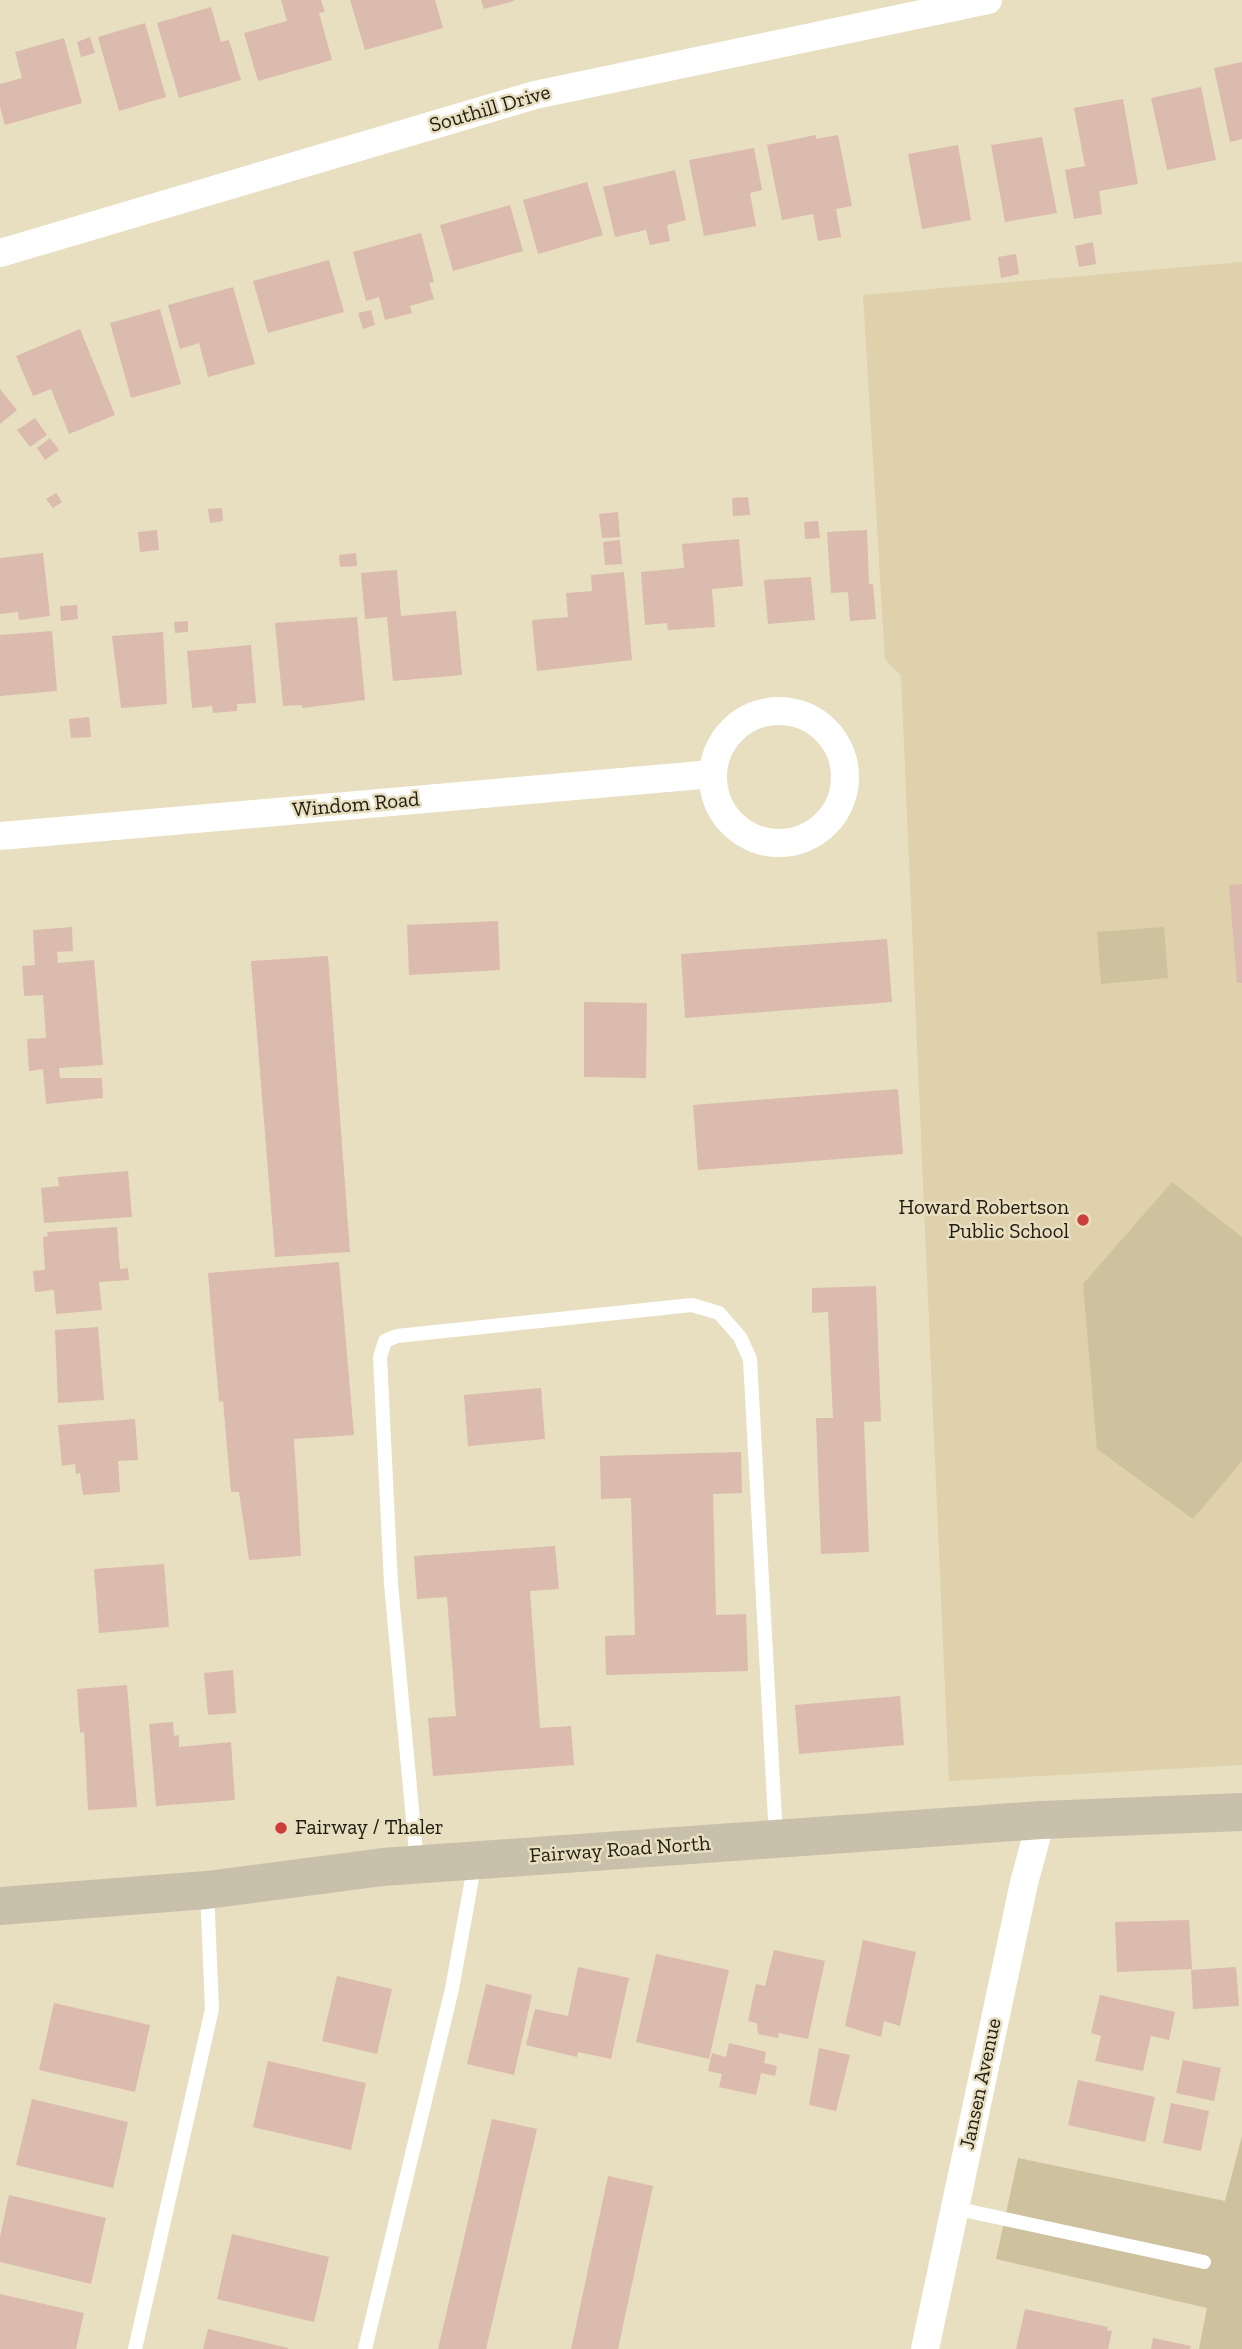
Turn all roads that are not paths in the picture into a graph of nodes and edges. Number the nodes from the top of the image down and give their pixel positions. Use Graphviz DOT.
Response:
graph roads {
  1 [pos="988,0"];
  2 [pos="0,253"];
  3 [pos="713,774"];
  4 [pos="0,836"];
  5 [pos="1242,1812"];
  6 [pos="1041,1820"];
  7 [pos="776,1839"];
  8 [pos="475,1861"];
  9 [pos="417,1865"];
  10 [pos="207,1890"];
  11 [pos="0,1906"];
  12 [pos="954,2208"];
  13 [pos="1204,2262"];
  14 [pos="135,2349"];
  15 [pos="365,2349"];
  16 [pos="925,2349"];
  1 -- 2 [label="street, Southill Drive"];
  3 -- 3 [label="street"];
  3 -- 4 [label="street, Windom Road"];
  5 -- 6 [label="main road, Fairway Road North"];
  6 -- 7 [label="main road, Fairway Road North"];
  6 -- 12 [label="street, Jansen Avenue"];
  7 -- 8 [label="main road, Fairway Road North"];
  7 -- 9 [label="lane"];
  8 -- 9 [label="main road, Fairway Road North"];
  8 -- 15 [label="lane"];
  9 -- 10 [label="main road, Fairway Road North"];
  10 -- 11 [label="main road, Fairway Road North"];
  10 -- 14 [label="lane"];
  12 -- 13 [label="lane"];
  12 -- 16 [label="street, Jansen Avenue"];
}
